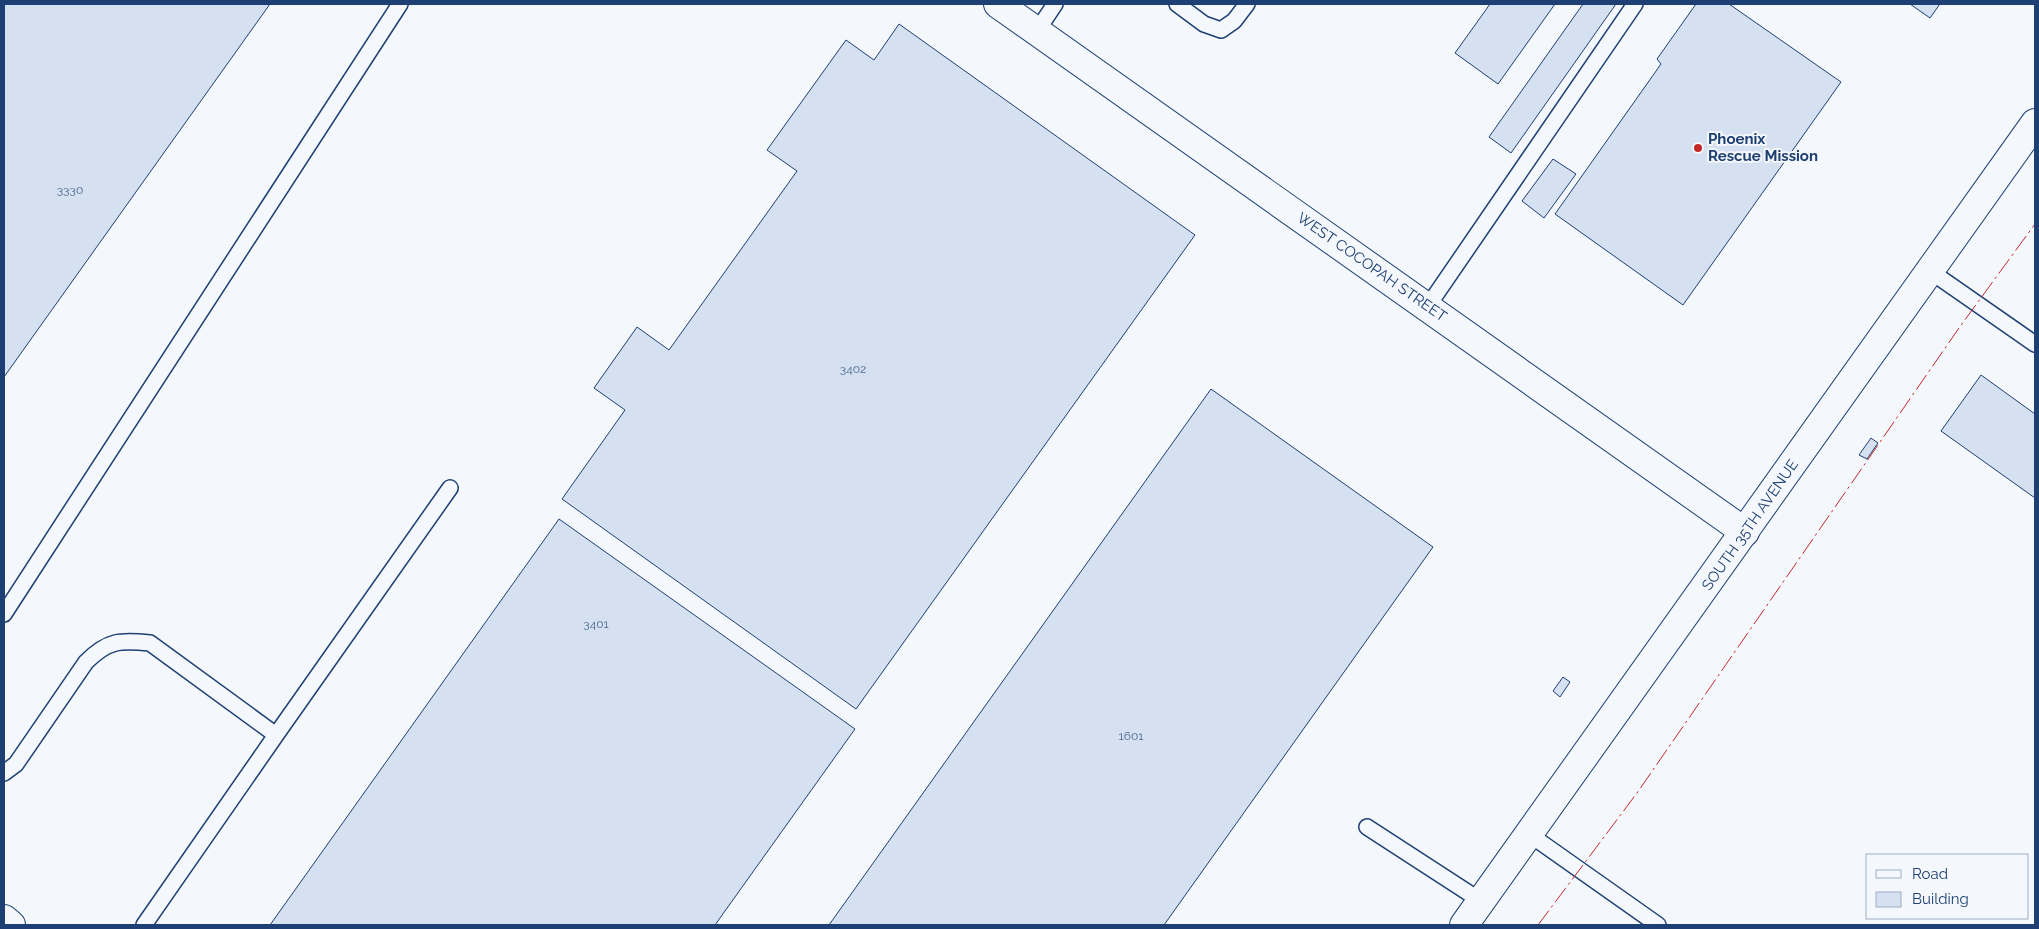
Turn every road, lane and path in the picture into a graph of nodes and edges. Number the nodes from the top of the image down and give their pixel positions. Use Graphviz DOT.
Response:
graph roads {
  1 [pos="400,4"];
  2 [pos="998,4"];
  3 [pos="1055,4"];
  4 [pos="1177,4"];
  5 [pos="1247,4"];
  6 [pos="1635,4"];
  7 [pos="1037,31"];
  8 [pos="2035,124"];
  9 [pos="1930,271"];
  10 [pos="1428,306"];
  11 [pos="2035,344"];
  12 [pos="450,488"];
  13 [pos="1745,532"];
  14 [pos="4,614"];
  15 [pos="276,734"];
  16 [pos="4,773"];
  17 [pos="1367,826"];
  18 [pos="1529,834"];
  19 [pos="1481,901"];
  20 [pos="4,919"];
  21 [pos="11,925"];
  22 [pos="144,925"];
  23 [pos="1464,925"];
  24 [pos="1658,925"];
  1 -- 14 [label="lane"];
  2 -- 7 [label="main road, WEST COCOPAH STREET"];
  3 -- 7 [label="lane"];
  4 -- 5 [label="lane"];
  6 -- 10 [label="lane"];
  7 -- 10 [label="main road, WEST COCOPAH STREET"];
  8 -- 9 [label="main road, SOUTH 35TH AVENUE"];
  9 -- 11 [label="lane"];
  9 -- 13 [label="main road, SOUTH 35TH AVENUE"];
  10 -- 13 [label="main road, WEST COCOPAH STREET"];
  12 -- 15 [label="lane"];
  13 -- 18 [label="main road, SOUTH 35TH AVENUE"];
  15 -- 16 [label="lane"];
  15 -- 22 [label="lane"];
  17 -- 19 [label="lane"];
  18 -- 19 [label="main road, SOUTH 35TH AVENUE"];
  18 -- 24 [label="lane"];
  19 -- 23 [label="main road, SOUTH 35TH AVENUE"];
  20 -- 21 [label="main road"];
}
